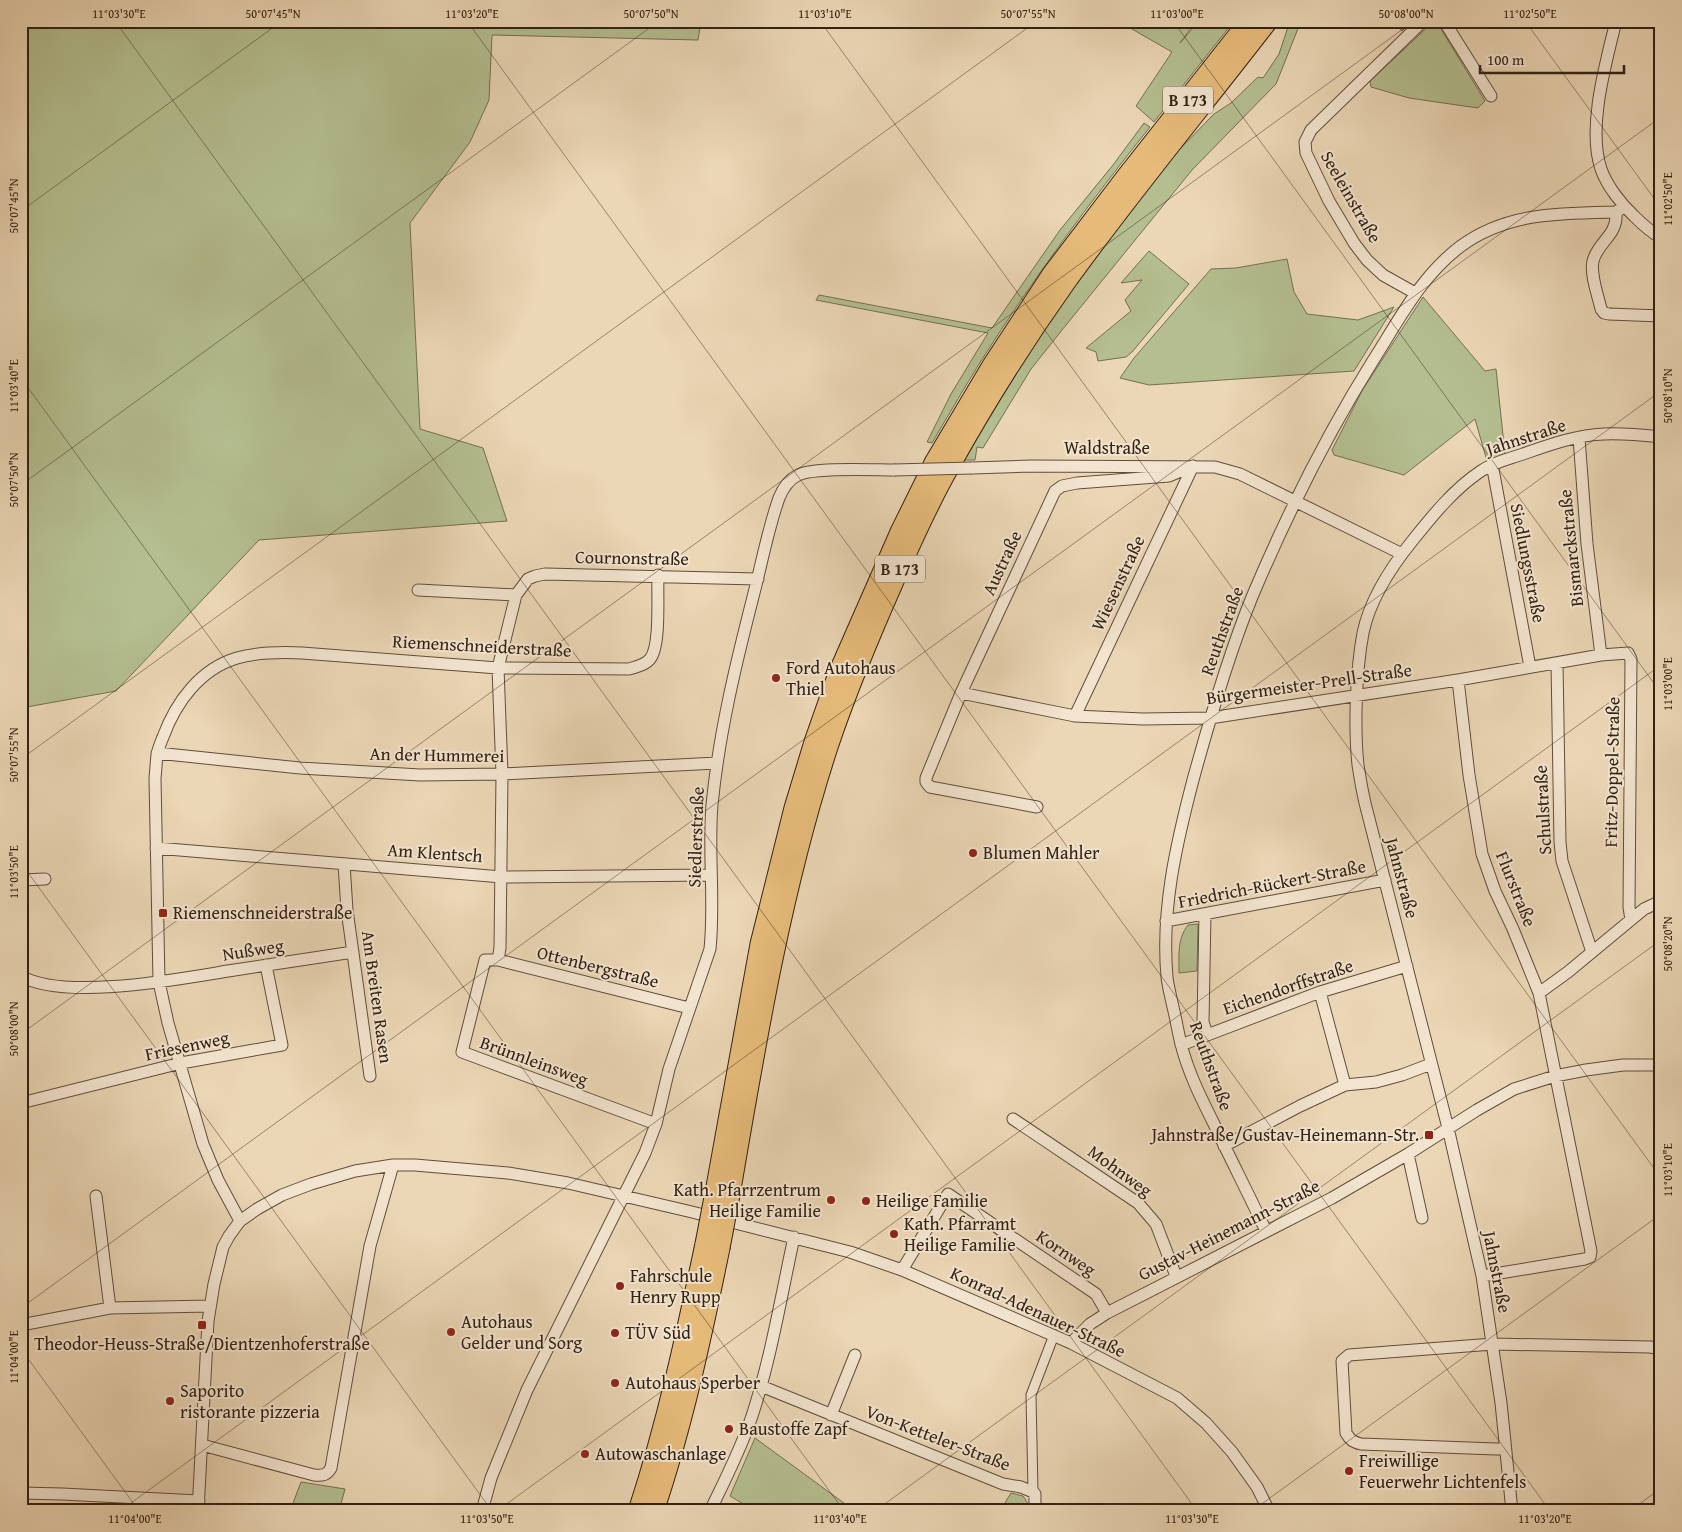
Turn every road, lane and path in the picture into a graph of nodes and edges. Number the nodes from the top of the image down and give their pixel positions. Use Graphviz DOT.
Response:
graph roads {
  1 [pos="1249,21"];
  2 [pos="1268,21"];
  3 [pos="1423,21"];
  4 [pos="1444,21"];
  5 [pos="1616,21"];
  6 [pos="1491,96"];
  7 [pos="1620,210"];
  8 [pos="1661,238"];
  9 [pos="1415,293"];
  10 [pos="1661,316"];
  11 [pos="1661,437"];
  12 [pos="1579,438"];
  13 [pos="1492,464"];
  14 [pos="1193,466"];
  15 [pos="794,477"];
  16 [pos="1296,501"];
  17 [pos="1402,554"];
  18 [pos="658,575"];
  19 [pos="758,579"];
  20 [pos="418,590"];
  21 [pos="516,595"];
  22 [pos="1601,655"];
  23 [pos="1557,663"];
  24 [pos="1530,667"];
  25 [pos="498,668"];
  26 [pos="1458,680"];
  27 [pos="962,693"];
  28 [pos="1358,696"];
  29 [pos="1075,716"];
  30 [pos="1210,718"];
  31 [pos="157,754"];
  32 [pos="717,763"];
  33 [pos="502,774"];
  34 [pos="1037,808"];
  35 [pos="156,848"];
  36 [pos="344,864"];
  37 [pos="711,874"];
  38 [pos="502,877"];
  39 [pos="45,879"];
  40 [pos="21,880"];
  41 [pos="1385,880"];
  42 [pos="1661,900"];
  43 [pos="1205,914"];
  44 [pos="1630,920"];
  45 [pos="1166,921"];
  46 [pos="352,952"];
  47 [pos="1592,952"];
  48 [pos="486,960"];
  49 [pos="498,960"];
  50 [pos="266,965"];
  51 [pos="1407,966"];
  52 [pos="21,976"];
  53 [pos="158,982"];
  54 [pos="1320,992"];
  55 [pos="1539,993"];
  56 [pos="689,1008"];
  57 [pos="1207,1034"];
  58 [pos="1181,1045"];
  59 [pos="181,1063"];
  60 [pos="1431,1064"];
  61 [pos="1661,1065"];
  62 [pos="370,1076"];
  63 [pos="1555,1076"];
  64 [pos="1346,1085"];
  65 [pos="21,1104"];
  66 [pos="1013,1119"];
  67 [pos="656,1124"];
  68 [pos="1448,1128"];
  69 [pos="1224,1146"];
  70 [pos="1408,1154"];
  71 [pos="393,1165"];
  72 [pos="722,1193"];
  73 [pos="96,1196"];
  74 [pos="624,1196"];
  75 [pos="1422,1218"];
  76 [pos="240,1222"];
  77 [pos="1266,1231"];
  78 [pos="794,1237"];
  79 [pos="713,1246"];
  80 [pos="902,1270"];
  81 [pos="1176,1276"];
  82 [pos="1482,1276"];
  83 [pos="210,1306"];
  84 [pos="110,1308"];
  85 [pos="1107,1313"];
  86 [pos="21,1325"];
  87 [pos="1054,1335"];
  88 [pos="1071,1343"];
  89 [pos="1493,1344"];
  90 [pos="1661,1349"];
  91 [pos="855,1355"];
  92 [pos="761,1386"];
  93 [pos="831,1416"];
  94 [pos="202,1445"];
  95 [pos="1505,1448"];
  96 [pos="1033,1492"];
  97 [pos="21,1493"];
  98 [pos="199,1506"];
  99 [pos="482,1511"];
  100 [pos="638,1511"];
  101 [pos="654,1511"];
  102 [pos="710,1511"];
  103 [pos="1036,1511"];
  104 [pos="1269,1511"];
  105 [pos="1512,1511"];
  1 -- 72 [label="highway, B 173"];
  2 -- 72 [label="highway, B 173"];
  3 -- 9 [label="street, Seeleinstraße"];
  4 -- 6 [label="street"];
  5 -- 7 [label="street"];
  7 -- 8 [label="street"];
  7 -- 9 [label="street, Reuthstraße"];
  7 -- 10 [label="street"];
  9 -- 16 [label="street, Reuthstraße"];
  11 -- 12 [label="street, Jahnstraße"];
  12 -- 13 [label="street, Jahnstraße"];
  12 -- 22 [label="street, Bismarckstraße"];
  13 -- 17 [label="street, Jahnstraße"];
  13 -- 24 [label="street, Siedlungsstraße"];
  14 -- 15 [label="street, Waldstraße, bridge"];
  14 -- 16 [label="street, Waldstraße"];
  14 -- 27 [label="street, Austraße"];
  14 -- 29 [label="street, Wiesenstraße"];
  15 -- 19 [label="street, Siedlerstraße"];
  16 -- 17 [label="street, Waldstraße"];
  16 -- 30 [label="street, Reuthstraße"];
  17 -- 28 [label="street, Jahnstraße"];
  18 -- 19 [label="street, Cournonstraße"];
  18 -- 21 [label="street, Cournonstraße"];
  18 -- 25 [label="street, Riemenschneiderstraße"];
  19 -- 32 [label="street, Siedlerstraße"];
  20 -- 21 [label="street"];
  21 -- 25 [label="street"];
  22 -- 23 [label="street, Bürgermeister-Prell-Straße"];
  22 -- 44 [label="street, Fritz-Doppel-Straße"];
  23 -- 24 [label="street, Bürgermeister-Prell-Straße"];
  23 -- 47 [label="street, Schulstraße"];
  24 -- 26 [label="street, Bürgermeister-Prell-Straße"];
  25 -- 31 [label="street, Riemenschneiderstraße"];
  25 -- 33 [label="street"];
  26 -- 28 [label="street, Bürgermeister-Prell-Straße"];
  26 -- 55 [label="street, Flurstraße"];
  27 -- 29 [label="street, Bürgermeister-Prell-Straße"];
  27 -- 34 [label="street, Austraße"];
  28 -- 30 [label="street, Bürgermeister-Prell-Straße"];
  28 -- 41 [label="street, Jahnstraße"];
  29 -- 30 [label="street, Bürgermeister-Prell-Straße"];
  30 -- 45 [label="street, Reuthstraße"];
  31 -- 33 [label="street, An der Hummerei"];
  31 -- 35 [label="street, Riemenschneiderstraße"];
  32 -- 33 [label="street, An der Hummerei"];
  32 -- 37 [label="street, Siedlerstraße"];
  33 -- 38 [label="street"];
  35 -- 36 [label="street, Am Klentsch"];
  35 -- 53 [label="street, Riemenschneiderstraße"];
  36 -- 38 [label="street, Am Klentsch"];
  36 -- 46 [label="street, Am Breiten Rasen"];
  37 -- 38 [label="street, Am Klentsch"];
  37 -- 56 [label="street, Siedlerstraße"];
  38 -- 49 [label="street"];
  39 -- 40 [label="street"];
  41 -- 43 [label="street, Friedrich-Rückert-Straße"];
  41 -- 51 [label="street, Jahnstraße"];
  42 -- 44 [label="street"];
  43 -- 45 [label="street, Friedrich-Rückert-Straße"];
  43 -- 57 [label="street"];
  44 -- 47 [label="street"];
  45 -- 58 [label="street, Reuthstraße"];
  46 -- 50 [label="street, Nußweg"];
  46 -- 62 [label="street, Am Breiten Rasen"];
  47 -- 55 [label="street"];
  48 -- 49 [label="street, Ottenbergstraße"];
  48 -- 67 [label="street, Brünnleinsweg"];
  49 -- 56 [label="street, Ottenbergstraße"];
  50 -- 53 [label="street, Nußweg"];
  50 -- 59 [label="street, Friesenweg"];
  51 -- 54 [label="street, Eichendorffstraße"];
  51 -- 60 [label="street, Jahnstraße"];
  52 -- 53 [label="street, Nußweg"];
  53 -- 59 [label="street, Riemenschneiderstraße"];
  54 -- 57 [label="street, Eichendorffstraße"];
  54 -- 64 [label="street"];
  55 -- 63 [label="street, Flurstraße"];
  56 -- 67 [label="street, Siedlerstraße"];
  57 -- 58 [label="street, Eichendorffstraße"];
  58 -- 69 [label="street, Reuthstraße"];
  59 -- 65 [label="street, Friesenweg"];
  59 -- 76 [label="street, Riemenschneiderstraße"];
  60 -- 64 [label="street"];
  60 -- 68 [label="street, Jahnstraße"];
  61 -- 63 [label="street, Gustav-Heinemann-Straße"];
  63 -- 68 [label="street, Gustav-Heinemann-Straße"];
  63 -- 82 [label="street, Flurstraße"];
  64 -- 69 [label="street"];
  66 -- 81 [label="street, Mohnweg"];
  67 -- 74 [label="street, Siedlerstraße"];
  68 -- 70 [label="street, Gustav-Heinemann-Straße"];
  68 -- 82 [label="street, Jahnstraße"];
  69 -- 77 [label="street, Reuthstraße"];
  70 -- 75 [label="street"];
  70 -- 77 [label="street, Gustav-Heinemann-Straße"];
  71 -- 74 [label="street, Konrad-Adenauer-Straße"];
  71 -- 76 [label="street, Konrad-Adenauer-Straße"];
  71 -- 94 [label="street"];
  72 -- 79 [label="highway, B 173, bridge"];
  73 -- 84 [label="street"];
  74 -- 78 [label="street, Konrad-Adenauer-Straße"];
  74 -- 99 [label="street, Siedlerstraße"];
  76 -- 83 [label="street"];
  77 -- 81 [label="street, Gustav-Heinemann-Straße"];
  78 -- 80 [label="street, Konrad-Adenauer-Straße"];
  78 -- 92 [label="street"];
  79 -- 100 [label="highway, B 173"];
  79 -- 101 [label="highway, B 173"];
  80 -- 85 [label="street, Kornweg"];
  80 -- 87 [label="street, Konrad-Adenauer-Straße"];
  81 -- 85 [label="street, Gustav-Heinemann-Straße"];
  82 -- 89 [label="street, Jahnstraße"];
  83 -- 84 [label="street"];
  83 -- 94 [label="street"];
  84 -- 86 [label="street"];
  85 -- 88 [label="street, Gustav-Heinemann-Straße"];
  87 -- 88 [label="street, Konrad-Adenauer-Straße"];
  87 -- 96 [label="street"];
  88 -- 104 [label="street, Konrad-Adenauer-Straße"];
  89 -- 90 [label="street"];
  89 -- 95 [label="street, Jahnstraße"];
  89 -- 95 [label="street"];
  91 -- 93 [label="street"];
  92 -- 93 [label="street, Von-Ketteler-Straße"];
  92 -- 102 [label="street"];
  93 -- 96 [label="street, Von-Ketteler-Straße"];
  94 -- 98 [label="street"];
  95 -- 105 [label="street, Jahnstraße"];
  96 -- 103 [label="street"];
  97 -- 98 [label="street"];
}
